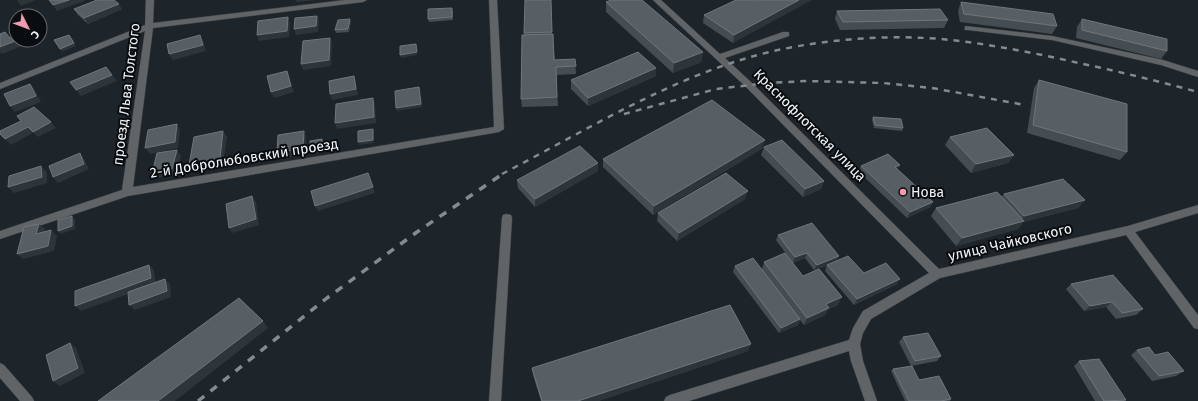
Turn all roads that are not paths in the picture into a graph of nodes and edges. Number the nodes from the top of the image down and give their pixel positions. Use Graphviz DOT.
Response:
graph roads {
  1 [pos="150,0"];
  2 [pos="363,0"];
  3 [pos="493,0"];
  4 [pos="657,0"];
  5 [pos="149,26"];
  6 [pos="968,28"];
  7 [pos="786,34"];
  8 [pos="720,57"];
  9 [pos="1198,74"];
  10 [pos="0,86"];
  11 [pos="127,192"];
  12 [pos="1198,209"];
  13 [pos="507,218"];
  14 [pos="1128,230"];
  15 [pos="0,235"];
  16 [pos="937,274"];
  17 [pos="1198,324"];
  18 [pos="854,344"];
  19 [pos="0,369"];
  20 [pos="28,401"];
  21 [pos="495,401"];
  22 [pos="670,401"];
  23 [pos="871,401"];
  1 -- 5 [label="street, проезд Льва Толстого"];
  2 -- 5 [label="street"];
  3 -- 11 [label="street, 2-й Добролюбовский проезд"];
  4 -- 8 [label="street, Краснофлотская улица"];
  5 -- 10 [label="street"];
  5 -- 11 [label="street, проезд Льва Толстого"];
  6 -- 9 [label="street"];
  7 -- 8 [label="street"];
  8 -- 16 [label="street, Краснофлотская улица"];
  11 -- 15 [label="street, 2-й Добролюбовский проезд"];
  12 -- 14 [label="street, улица Чайковского"];
  13 -- 21 [label="street"];
  14 -- 16 [label="street, улица Чайковского"];
  14 -- 17 [label="street"];
  16 -- 18 [label="street, улица Чайковского"];
  18 -- 22 [label="street"];
  18 -- 23 [label="street"];
  19 -- 20 [label="street"];
}
